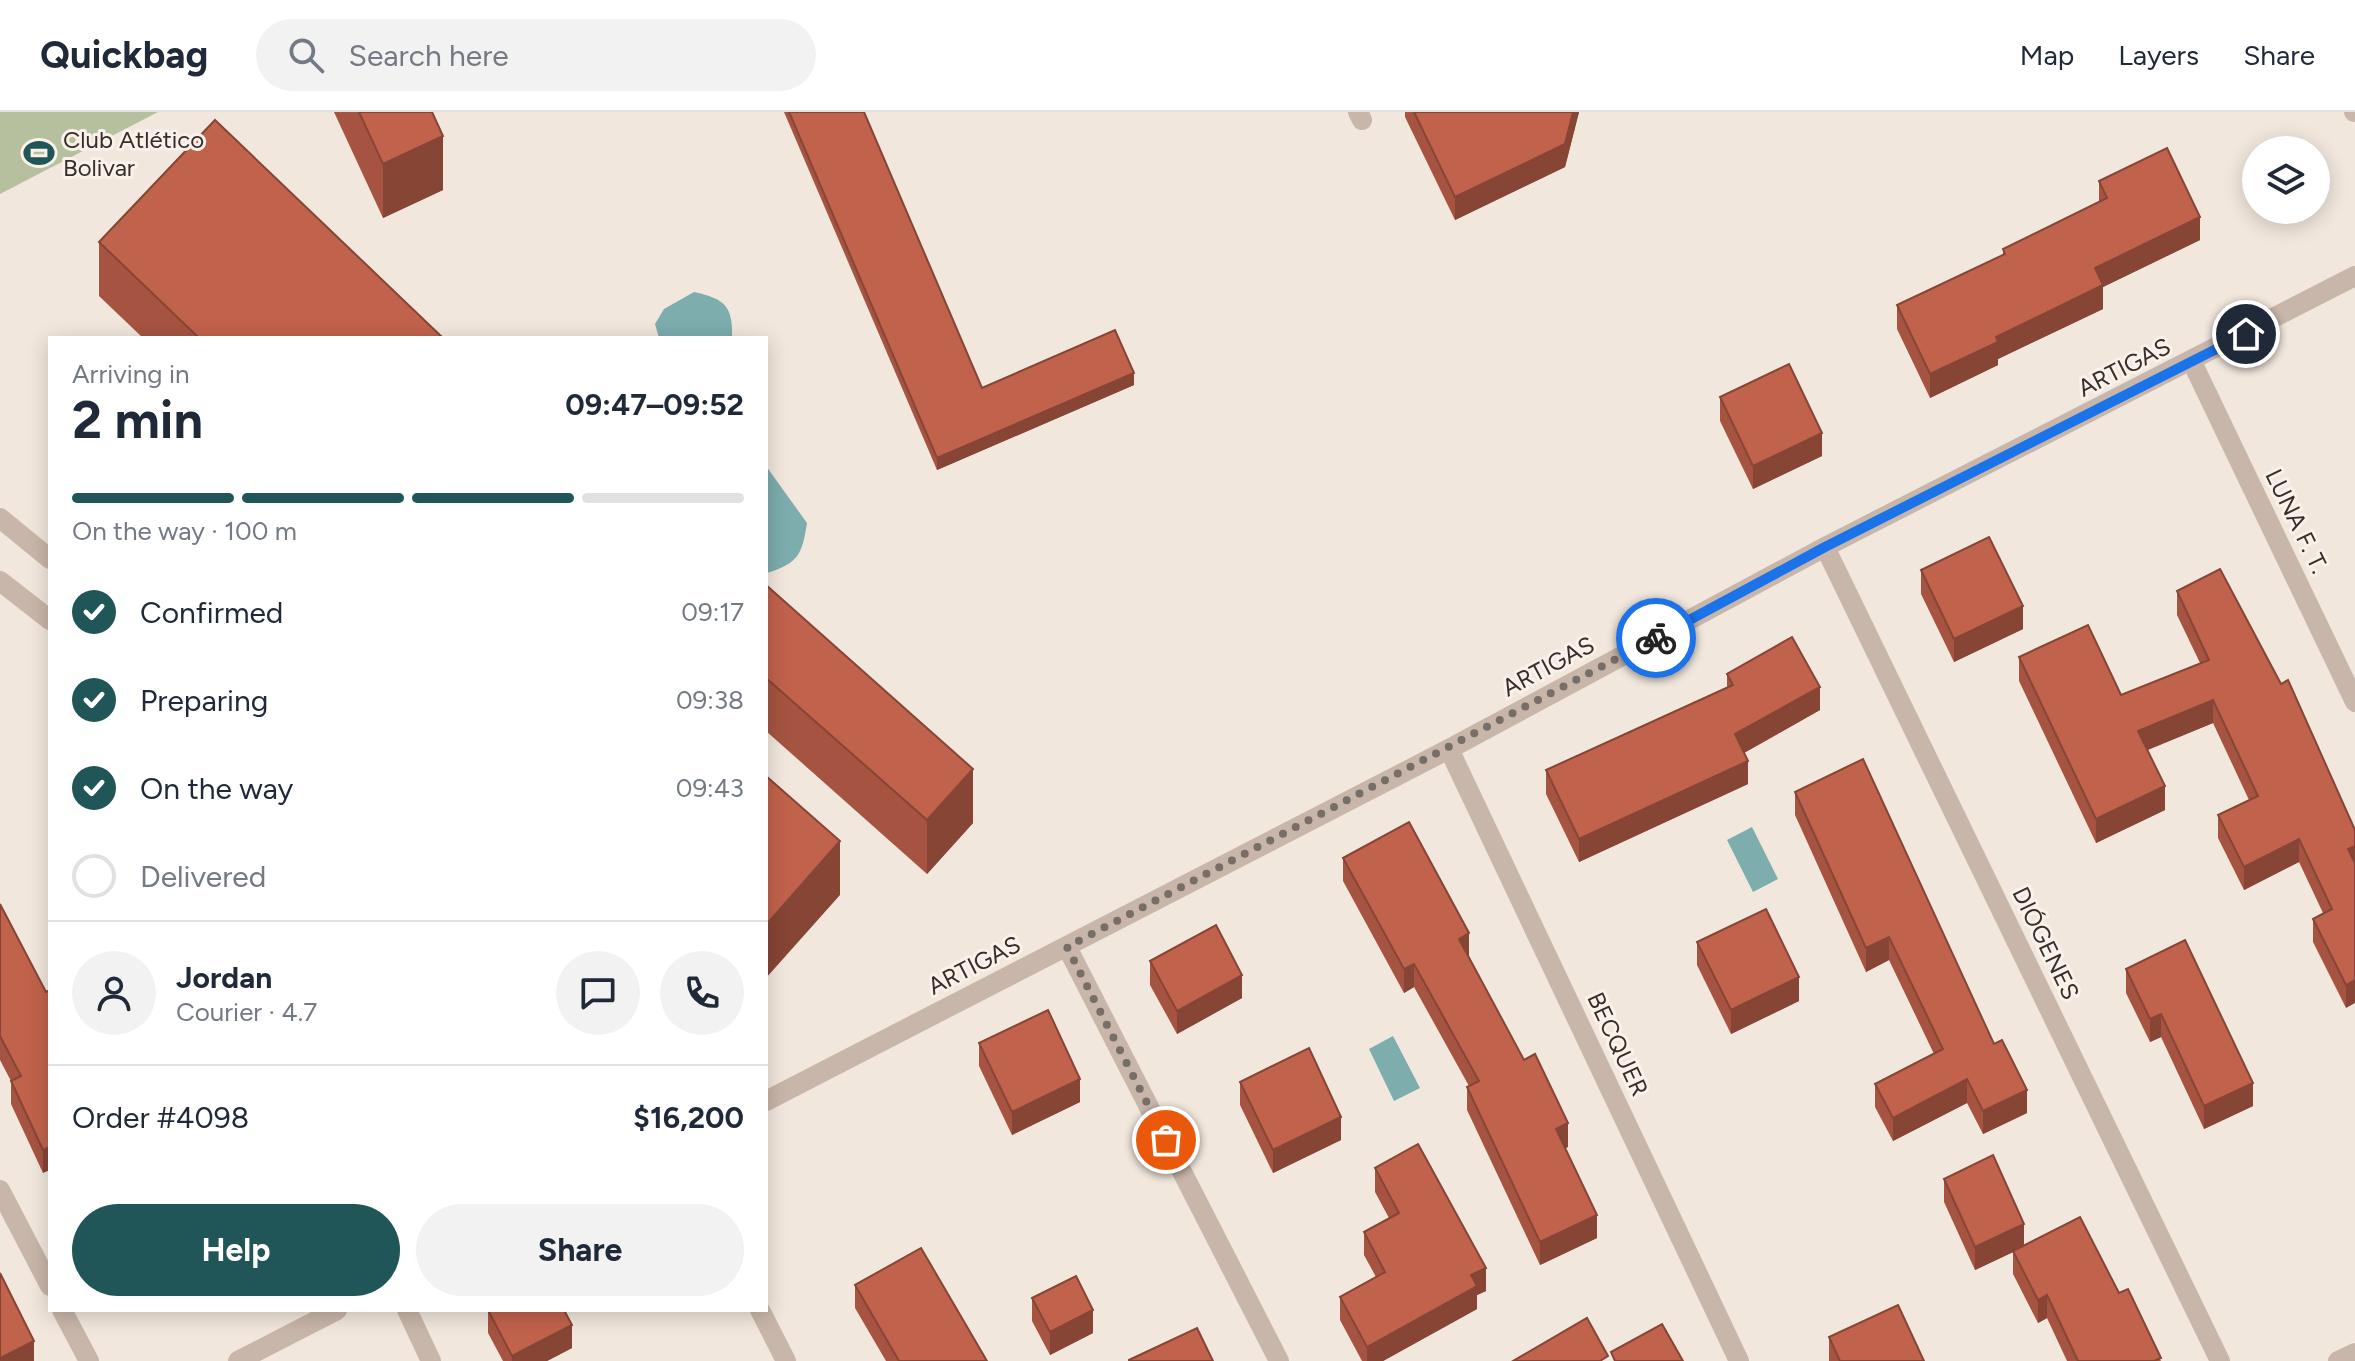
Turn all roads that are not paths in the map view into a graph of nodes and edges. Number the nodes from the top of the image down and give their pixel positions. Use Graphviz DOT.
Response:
graph roads {
  1 [pos="2355,276"];
  2 [pos="2192,362"];
  3 [pos="0,518"];
  4 [pos="1825,547"];
  5 [pos="48,557"];
  6 [pos="0,581"];
  7 [pos="48,618"];
  8 [pos="2355,702"];
  9 [pos="1449,749"];
  10 [pos="1067,947"];
  11 [pos="768,1100"];
  12 [pos="0,1190"];
  13 [pos="48,1282"];
  14 [pos="63,1312"];
  15 [pos="333,1312"];
  16 [pos="408,1312"];
  17 [pos="761,1312"];
  18 [pos="2355,1353"];
  19 [pos="89,1361"];
  20 [pos="238,1361"];
  21 [pos="431,1361"];
  22 [pos="786,1361"];
  23 [pos="1279,1361"];
  24 [pos="1739,1361"];
  25 [pos="2220,1361"];
  26 [pos="2338,1361"];
  1 -- 2 [label="street, ARTIGAS"];
  2 -- 4 [label="street, ARTIGAS"];
  2 -- 8 [label="street, LUNA F. T."];
  3 -- 5 [label="street"];
  4 -- 9 [label="street, ARTIGAS"];
  4 -- 25 [label="street, DIÓGENES"];
  6 -- 7 [label="street"];
  9 -- 10 [label="street, ARTIGAS"];
  9 -- 24 [label="street, BECQUER"];
  10 -- 11 [label="street, ARTIGAS"];
  10 -- 23 [label="street"];
  12 -- 13 [label="street"];
  14 -- 19 [label="street"];
  15 -- 20 [label="street"];
  16 -- 21 [label="street"];
  17 -- 22 [label="street"];
  18 -- 26 [label="street"];
}
